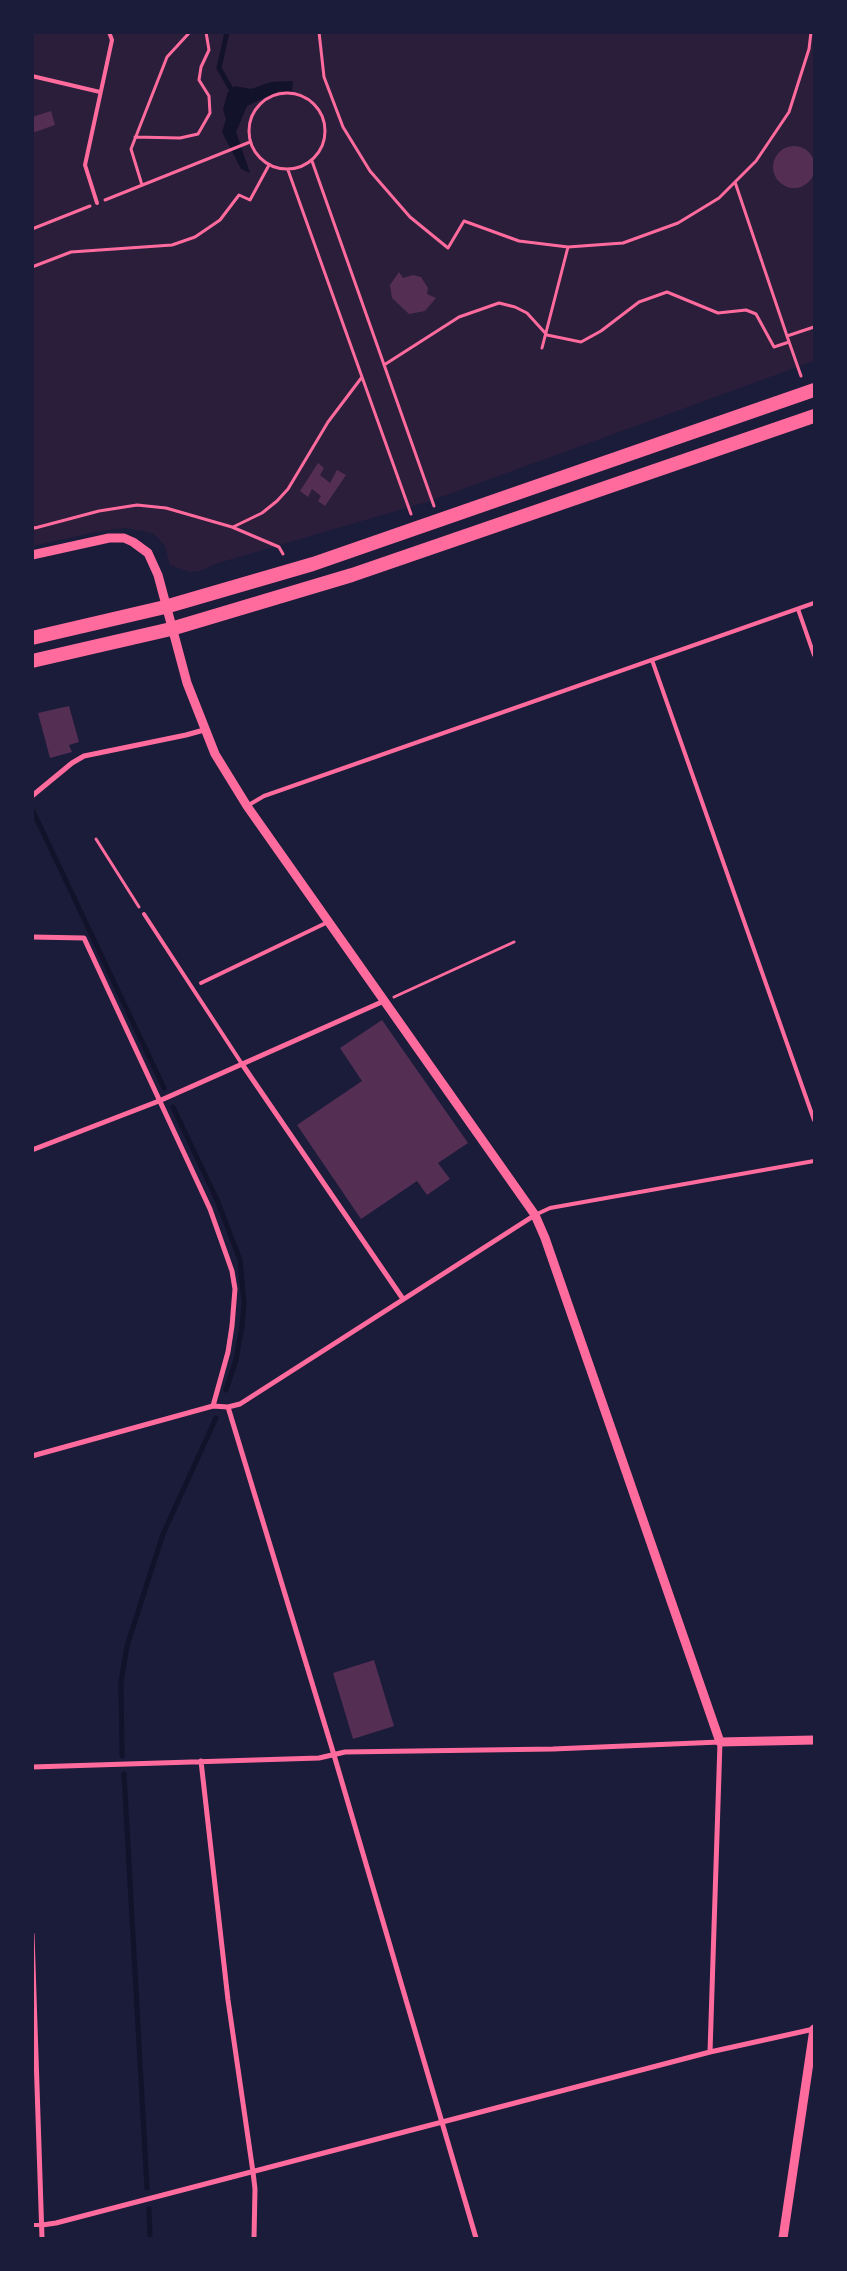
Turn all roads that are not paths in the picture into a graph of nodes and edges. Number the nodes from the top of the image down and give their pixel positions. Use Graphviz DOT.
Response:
graph roads {
  1 [pos="110,32"];
  2 [pos="32,76"];
  3 [pos="100,92"];
  4 [pos="97,203"];
  5 [pos="814,390"];
  6 [pos="814,416"];
  7 [pos="32,555"];
  8 [pos="814,603"];
  9 [pos="165,606"];
  10 [pos="798,609"];
  11 [pos="172,629"];
  12 [pos="32,638"];
  13 [pos="814,655"];
  14 [pos="652,660"];
  15 [pos="32,661"];
  16 [pos="204,730"];
  17 [pos="32,796"];
  18 [pos="248,806"];
  19 [pos="144,914"];
  20 [pos="329,922"];
  21 [pos="32,937"];
  22 [pos="201,983"];
  23 [pos="384,1001"];
  24 [pos="242,1064"];
  25 [pos="159,1101"];
  26 [pos="814,1120"];
  27 [pos="32,1150"];
  28 [pos="814,1161"];
  29 [pos="535,1215"];
  30 [pos="403,1299"];
  31 [pos="213,1406"];
  32 [pos="228,1407"];
  33 [pos="32,1456"];
  34 [pos="814,1740"];
  35 [pos="720,1742"];
  36 [pos="334,1755"];
  37 [pos="201,1762"];
  38 [pos="32,1767"];
  39 [pos="32,1934"];
  40 [pos="814,2029"];
  41 [pos="710,2052"];
  42 [pos="442,2122"];
  43 [pos="253,2172"];
  44 [pos="42,2224"];
  45 [pos="32,2225"];
  46 [pos="42,2238"];
  47 [pos="254,2238"];
  48 [pos="476,2238"];
  49 [pos="783,2238"];
  1 -- 3 [label="lane"];
  2 -- 3 [label="lane"];
  3 -- 4 [label="lane"];
  5 -- 9 [label="highway"];
  6 -- 11 [label="highway"];
  7 -- 9 [label="street"];
  8 -- 10 [label="lane"];
  9 -- 11 [label="street"];
  9 -- 12 [label="highway"];
  10 -- 13 [label="lane"];
  10 -- 14 [label="lane"];
  11 -- 15 [label="highway"];
  11 -- 16 [label="street"];
  14 -- 18 [label="lane"];
  14 -- 26 [label="lane"];
  16 -- 17 [label="street"];
  16 -- 18 [label="street"];
  18 -- 20 [label="street"];
  19 -- 24 [label="lane"];
  20 -- 22 [label="lane"];
  20 -- 23 [label="street"];
  21 -- 25 [label="street"];
  23 -- 24 [label="street"];
  23 -- 29 [label="street"];
  24 -- 25 [label="street"];
  24 -- 30 [label="street"];
  25 -- 27 [label="street"];
  25 -- 31 [label="street"];
  28 -- 29 [label="lane"];
  29 -- 30 [label="street"];
  29 -- 35 [label="street"];
  30 -- 32 [label="street"];
  31 -- 32 [label="street"];
  31 -- 33 [label="street"];
  32 -- 36 [label="street"];
  34 -- 35 [label="street"];
  35 -- 36 [label="street"];
  35 -- 41 [label="street"];
  36 -- 37 [label="street"];
  36 -- 42 [label="street"];
  37 -- 38 [label="street"];
  37 -- 43 [label="street"];
  39 -- 44 [label="street"];
  40 -- 41 [label="street"];
  40 -- 49 [label="street"];
  41 -- 42 [label="street"];
  42 -- 43 [label="street"];
  42 -- 48 [label="street"];
  43 -- 44 [label="street"];
  43 -- 47 [label="street"];
  44 -- 45 [label="lane"];
  44 -- 46 [label="street"];
}
